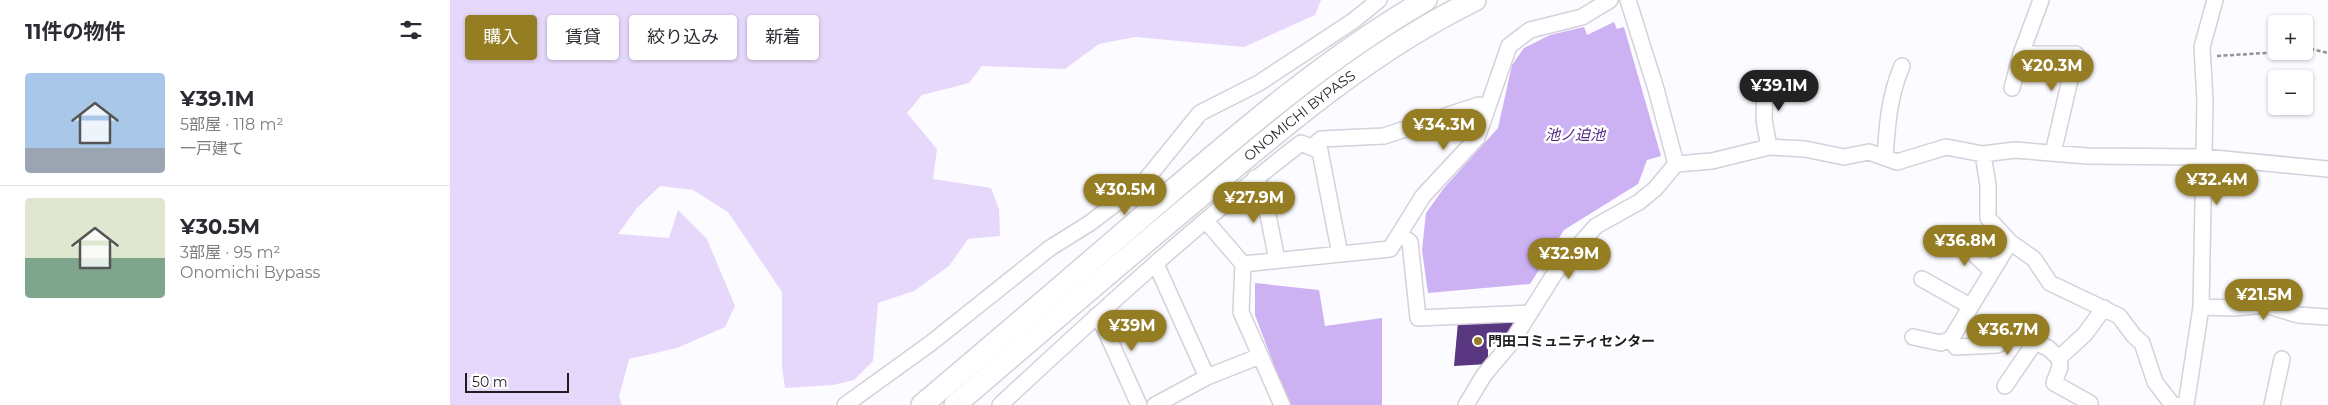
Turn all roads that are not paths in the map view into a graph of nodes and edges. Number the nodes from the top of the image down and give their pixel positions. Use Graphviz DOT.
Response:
graph roads {
  1 [pos="1379,0"];
  2 [pos="1426,0"];
  3 [pos="1475,0"];
  4 [pos="1610,0"];
  5 [pos="1628,0"];
  6 [pos="2041,0"];
  7 [pos="2215,0"];
  8 [pos="2022,54"];
  9 [pos="1902,66"];
  10 [pos="1765,79"];
  11 [pos="2012,88"];
  12 [pos="1487,108"];
  13 [pos="1312,147"];
  14 [pos="1769,147"];
  15 [pos="2052,153"];
  16 [pos="1983,154"];
  17 [pos="2203,157"];
  18 [pos="1885,158"];
  19 [pos="1676,164"];
  20 [pos="2328,169"];
  21 [pos="1255,178"];
  22 [pos="1206,221"];
  23 [pos="1400,234"];
  24 [pos="1959,240"];
  25 [pos="2010,242"];
  26 [pos="1340,254"];
  27 [pos="1277,260"];
  28 [pos="1156,264"];
  29 [pos="1243,264"];
  30 [pos="1113,269"];
  31 [pos="1992,271"];
  32 [pos="1922,279"];
  33 [pos="1970,306"];
  34 [pos="2201,307"];
  35 [pos="2104,308"];
  36 [pos="1530,312"];
  37 [pos="1096,316"];
  38 [pos="2328,317"];
  39 [pos="1913,337"];
  40 [pos="1951,339"];
  41 [pos="2035,342"];
  42 [pos="1260,356"];
  43 [pos="2059,358"];
  44 [pos="2282,359"];
  45 [pos="967,367"];
  46 [pos="1207,377"];
  47 [pos="2005,386"];
  48 [pos="2091,404"];
  49 [pos="845,405"];
  50 [pos="914,405"];
  51 [pos="922,405"];
  52 [pos="955,405"];
  53 [pos="974,405"];
  54 [pos="1000,405"];
  55 [pos="1138,405"];
  56 [pos="1155,405"];
  57 [pos="1282,405"];
  58 [pos="1466,405"];
  59 [pos="2176,405"];
  60 [pos="2186,405"];
  61 [pos="2191,405"];
  62 [pos="2197,405"];
  63 [pos="2272,405"];
  1 -- 49 [label="street"];
  2 -- 45 [label="highway, ONOMICHI BYPASS"];
  3 -- 30 [label="highway, ONOMICHI BYPASS"];
  4 -- 12 [label="street"];
  5 -- 19 [label="street"];
  6 -- 8 [label="street"];
  7 -- 17 [label="street"];
  8 -- 11 [label="street"];
  8 -- 15 [label="street"];
  9 -- 18 [label="street"];
  10 -- 14 [label="street"];
  12 -- 13 [label="street"];
  12 -- 23 [label="street"];
  13 -- 21 [label="street"];
  13 -- 26 [label="street"];
  14 -- 18 [label="street"];
  14 -- 19 [label="street"];
  15 -- 16 [label="street"];
  15 -- 17 [label="street"];
  16 -- 18 [label="street"];
  16 -- 25 [label="street"];
  17 -- 20 [label="street"];
  17 -- 34 [label="street"];
  19 -- 36 [label="street"];
  21 -- 22 [label="street"];
  21 -- 27 [label="street"];
  22 -- 28 [label="street"];
  22 -- 29 [label="street"];
  23 -- 26 [label="street"];
  23 -- 36 [label="street"];
  24 -- 31 [label="street"];
  25 -- 31 [label="street"];
  25 -- 35 [label="street"];
  26 -- 27 [label="street"];
  27 -- 29 [label="street"];
  28 -- 37 [label="street"];
  28 -- 46 [label="street"];
  29 -- 42 [label="street"];
  30 -- 52 [label="highway, ONOMICHI BYPASS"];
  30 -- 53 [label="highway"];
  31 -- 33 [label="street"];
  32 -- 33 [label="street"];
  33 -- 40 [label="street"];
  34 -- 38 [label="street"];
  34 -- 60 [label="street"];
  35 -- 43 [label="street"];
  35 -- 59 [label="street"];
  36 -- 58 [label="street"];
  37 -- 54 [label="street"];
  37 -- 55 [label="street"];
  39 -- 40 [label="street"];
  40 -- 41 [label="street"];
  41 -- 43 [label="street"];
  41 -- 47 [label="street"];
  42 -- 46 [label="street"];
  42 -- 57 [label="street"];
  43 -- 48 [label="street"];
  44 -- 63 [label="street"];
  45 -- 50 [label="highway"];
  45 -- 51 [label="highway, ONOMICHI BYPASS"];
  46 -- 56 [label="street"];
  61 -- 62 [label="street"];
}
